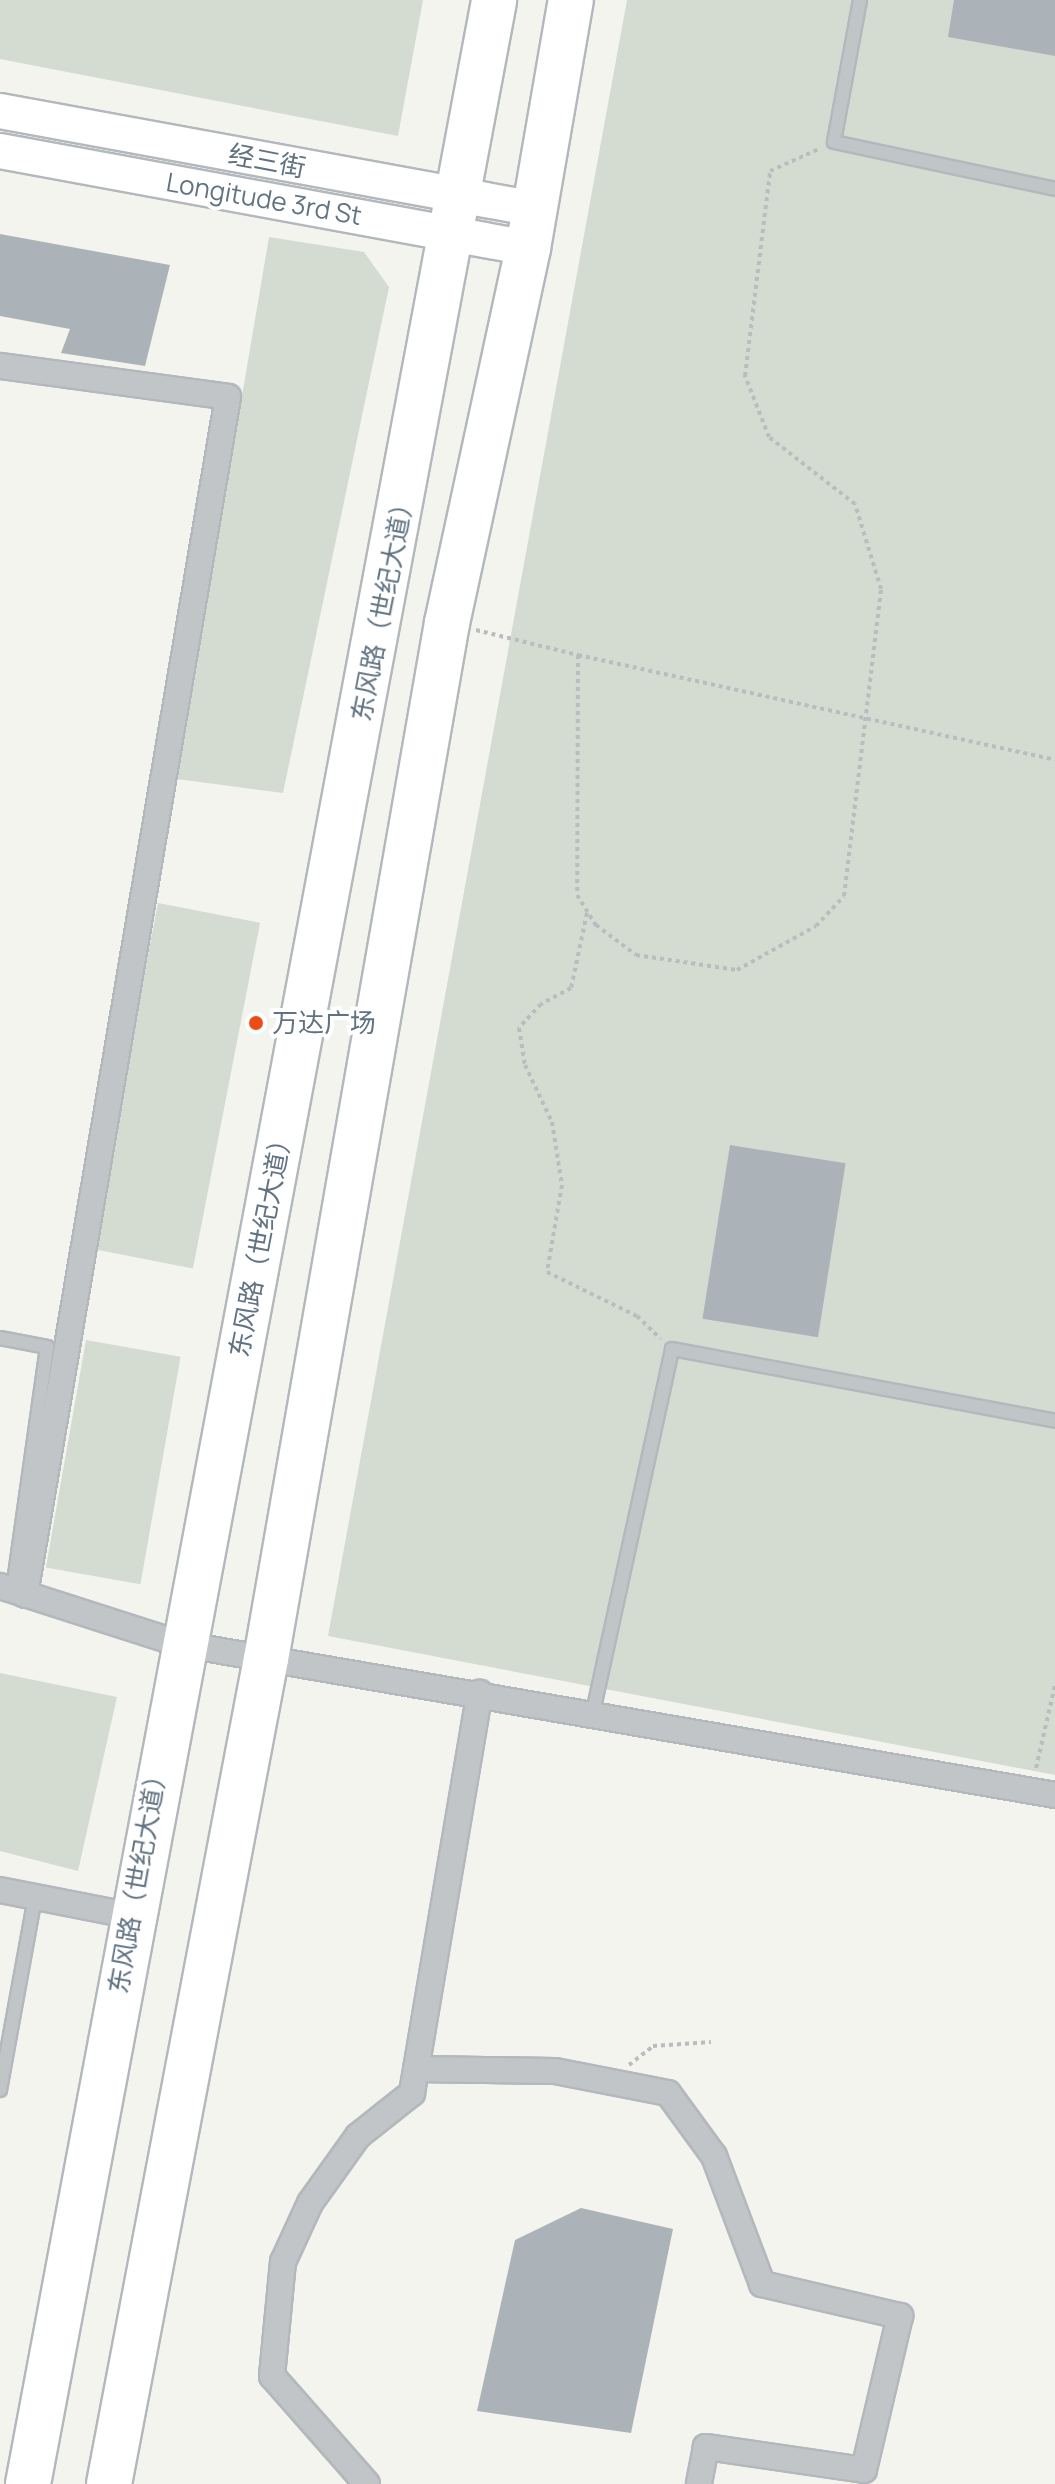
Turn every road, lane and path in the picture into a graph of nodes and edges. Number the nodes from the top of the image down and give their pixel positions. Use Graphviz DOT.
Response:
graph roads {
  1 [pos="494,0"];
  2 [pos="571,0"];
  3 [pos="860,0"];
  4 [pos="0,111"];
  5 [pos="834,142"];
  6 [pos="0,151"];
  7 [pos="1055,189"];
  8 [pos="457,214"];
  9 [pos="532,229"];
  10 [pos="0,366"];
  11 [pos="447,623"];
  12 [pos="578,655"];
  13 [pos="869,724"];
  14 [pos="1055,760"];
  15 [pos="587,912"];
  16 [pos="0,1338"];
  17 [pos="672,1349"];
  18 [pos="1055,1421"];
  19 [pos="13,1590"];
  20 [pos="181,1644"];
  21 [pos="266,1659"];
  22 [pos="1055,1685"];
  23 [pos="480,1693"];
  24 [pos="593,1712"];
  25 [pos="1031,1790"];
  26 [pos="1055,1795"];
  27 [pos="0,1890"];
  28 [pos="35,1897"];
  29 [pos="132,1916"];
  30 [pos="711,2042"];
  31 [pos="416,2069"];
  32 [pos="622,2082"];
  33 [pos="0,2090"];
  34 [pos="28,2484"];
  35 [pos="109,2484"];
  36 [pos="367,2484"];
  37 [pos="699,2484"];
  1 -- 8 [label="highway, 东风路（世纪大道）"];
  2 -- 9 [label="highway"];
  3 -- 5 [label="lane"];
  4 -- 8 [label="main road, 经三街"];
  5 -- 7 [label="lane"];
  5 -- 13 [label="path"];
  6 -- 8 [label="main road, Longitude 3rd St"];
  8 -- 9 [label="main road, Longitude 3rd St"];
  8 -- 20 [label="highway, 东风路（世纪大道）"];
  9 -- 11 [label="highway"];
  10 -- 19 [label="street"];
  11 -- 12 [label="path"];
  11 -- 21 [label="highway"];
  12 -- 13 [label="path"];
  12 -- 15 [label="path"];
  13 -- 14 [label="path"];
  13 -- 15 [label="path"];
  15 -- 17 [label="path"];
  16 -- 19 [label="lane"];
  17 -- 18 [label="lane"];
  17 -- 24 [label="lane"];
  19 -- 20 [label="street"];
  20 -- 21 [label="street"];
  20 -- 29 [label="highway, 东风路（世纪大道）"];
  21 -- 23 [label="street"];
  21 -- 35 [label="highway"];
  22 -- 25 [label="path"];
  23 -- 24 [label="street"];
  23 -- 31 [label="street"];
  24 -- 25 [label="street"];
  25 -- 26 [label="street"];
  27 -- 28 [label="street"];
  28 -- 29 [label="street"];
  28 -- 33 [label="lane"];
  29 -- 34 [label="highway, 东风路（世纪大道）"];
  30 -- 32 [label="path"];
  31 -- 32 [label="street"];
  31 -- 36 [label="street"];
  32 -- 37 [label="street"];
}
